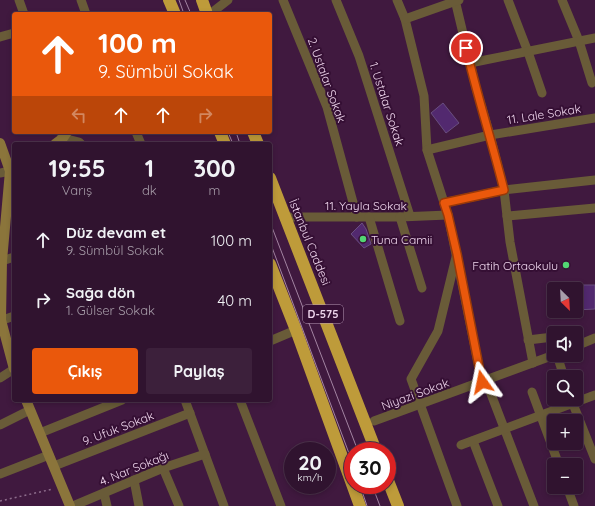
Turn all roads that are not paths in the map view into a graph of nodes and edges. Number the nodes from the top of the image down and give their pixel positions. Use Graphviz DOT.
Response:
graph roads {
  1 [pos="19,0"];
  2 [pos="81,0"];
  3 [pos="169,0"];
  4 [pos="202,0"];
  5 [pos="228,0"];
  6 [pos="283,0"];
  7 [pos="336,0"];
  8 [pos="397,0"];
  9 [pos="457,0"];
  10 [pos="508,0"];
  11 [pos="562,0"];
  12 [pos="23,12"];
  13 [pos="85,12"];
  14 [pos="174,12"];
  15 [pos="208,12"];
  16 [pos="212,12"];
  17 [pos="405,19"];
  18 [pos="12,34"];
  19 [pos="0,37"];
  20 [pos="595,38"];
  21 [pos="579,41"];
  22 [pos="528,52"];
  23 [pos="470,63"];
  24 [pos="592,83"];
  25 [pos="542,93"];
  26 [pos="595,118"];
  27 [pos="490,135"];
  28 [pos="62,136"];
  29 [pos="79,142"];
  30 [pos="0,143"];
  31 [pos="427,150"];
  32 [pos="8,171"];
  33 [pos="0,179"];
  34 [pos="595,180"];
  35 [pos="272,184"];
  36 [pos="504,190"];
  37 [pos="444,203"];
  38 [pos="595,208"];
  39 [pos="448,215"];
  40 [pos="400,216"];
  41 [pos="410,216"];
  42 [pos="507,216"];
  43 [pos="284,217"];
  44 [pos="357,217"];
  45 [pos="370,217"];
  46 [pos="2,233"];
  47 [pos="457,254"];
  48 [pos="12,258"];
  49 [pos="2,261"];
  50 [pos="272,269"];
  51 [pos="1,276"];
  52 [pos="422,288"];
  53 [pos="1,303"];
  54 [pos="12,317"];
  55 [pos="1,320"];
  56 [pos="400,320"];
  57 [pos="296,330"];
  58 [pos="547,338"];
  59 [pos="595,338"];
  60 [pos="272,340"];
  61 [pos="528,340"];
  62 [pos="583,343"];
  63 [pos="547,358"];
  64 [pos="12,359"];
  65 [pos="532,363"];
  66 [pos="12,368"];
  67 [pos="0,378"];
  68 [pos="482,382"];
  69 [pos="532,392"];
  70 [pos="491,394"];
  71 [pos="595,395"];
  72 [pos="583,398"];
  73 [pos="27,402"];
  74 [pos="117,402"];
  75 [pos="186,402"];
  76 [pos="241,402"];
  77 [pos="420,404"];
  78 [pos="561,406"];
  79 [pos="574,406"];
  80 [pos="30,410"];
  81 [pos="190,413"];
  82 [pos="541,415"];
  83 [pos="374,421"];
  84 [pos="0,425"];
  85 [pos="504,429"];
  86 [pos="40,433"];
  87 [pos="473,440"];
  88 [pos="372,442"];
  89 [pos="461,445"];
  90 [pos="206,454"];
  91 [pos="49,455"];
  92 [pos="556,458"];
  93 [pos="595,459"];
  94 [pos="54,466"];
  95 [pos="163,468"];
  96 [pos="0,474"];
  97 [pos="134,480"];
  98 [pos="104,493"];
  99 [pos="393,494"];
  100 [pos="570,494"];
  101 [pos="72,506"];
  102 [pos="107,506"];
  103 [pos="139,506"];
  104 [pos="178,506"];
  105 [pos="224,506"];
  106 [pos="281,506"];
  107 [pos="360,506"];
  108 [pos="398,506"];
  109 [pos="457,506"];
  110 [pos="498,506"];
  111 [pos="534,506"];
  112 [pos="574,506"];
  1 -- 12 [label="street"];
  2 -- 13 [label="street"];
  3 -- 14 [label="highway"];
  4 -- 15 [label="highway"];
  5 -- 16 [label="street"];
  6 -- 44 [label="street, 2. Ustalar Sokak"];
  7 -- 41 [label="street, 1. Ustalar Sokak"];
  8 -- 17 [label="street"];
  9 -- 17 [label="street"];
  9 -- 23 [label="street"];
  10 -- 22 [label="street"];
  11 -- 21 [label="street"];
  17 -- 31 [label="street"];
  18 -- 19 [label="street"];
  20 -- 21 [label="street"];
  21 -- 22 [label="street"];
  21 -- 24 [label="street"];
  22 -- 23 [label="street"];
  22 -- 25 [label="street"];
  23 -- 27 [label="street"];
  26 -- 27 [label="street, 11. Lale Sokak"];
  27 -- 31 [label="street, 11. Lale Sokak"];
  27 -- 36 [label="street"];
  28 -- 29 [label="street"];
  30 -- 32 [label="main road"];
  31 -- 37 [label="street"];
  32 -- 33 [label="main road"];
  32 -- 46 [label="main road"];
  34 -- 36 [label="street"];
  35 -- 43 [label="highway, İstanbul Caddesi / D-575"];
  36 -- 37 [label="street"];
  36 -- 42 [label="street"];
  37 -- 39 [label="street"];
  38 -- 42 [label="street"];
  39 -- 41 [label="street, 11. Yayla Sokak"];
  39 -- 47 [label="street"];
  40 -- 41 [label="street, 11. Yayla Sokak"];
  40 -- 45 [label="street, 11. Yayla Sokak"];
  40 -- 52 [label="street"];
  42 -- 61 [label="street"];
  43 -- 44 [label="street, 11. Yayla Sokak"];
  43 -- 88 [label="highway, İstanbul Caddesi / D-575"];
  44 -- 45 [label="street, 11. Yayla Sokak"];
  45 -- 56 [label="street"];
  46 -- 49 [label="main road"];
  47 -- 68 [label="street"];
  47 -- 77 [label="street"];
  48 -- 49 [label="street"];
  49 -- 51 [label="main road"];
  50 -- 57 [label="highway, D-575"];
  51 -- 53 [label="main road"];
  53 -- 55 [label="main road"];
  54 -- 55 [label="street"];
  55 -- 64 [label="main road"];
  57 -- 60 [label="street"];
  57 -- 107 [label="highway, D-575"];
  58 -- 61 [label="street"];
  59 -- 62 [label="street"];
  61 -- 65 [label="street"];
  63 -- 65 [label="street, Niyazi Sokak"];
  65 -- 68 [label="street, Niyazi Sokak"];
  66 -- 67 [label="street"];
  68 -- 77 [label="street, Niyazi Sokak"];
  69 -- 82 [label="street"];
  70 -- 85 [label="street"];
  71 -- 72 [label="street"];
  73 -- 80 [label="main road"];
  74 -- 86 [label="street"];
  75 -- 81 [label="street"];
  76 -- 106 [label="street"];
  77 -- 83 [label="street, Niyazi Sokak"];
  77 -- 109 [label="street"];
  78 -- 82 [label="street"];
  79 -- 93 [label="street"];
  80 -- 84 [label="street"];
  80 -- 86 [label="main road"];
  81 -- 90 [label="street"];
  81 -- 94 [label="street, 9. Ufuk Sokak"];
  82 -- 85 [label="street"];
  82 -- 92 [label="street"];
  85 -- 87 [label="street"];
  85 -- 111 [label="street"];
  86 -- 91 [label="main road"];
  87 -- 89 [label="street"];
  87 -- 110 [label="street"];
  90 -- 95 [label="street, 4. Nar Sokağı"];
  90 -- 105 [label="street"];
  91 -- 94 [label="main road"];
  91 -- 96 [label="street"];
  94 -- 101 [label="main road"];
  95 -- 97 [label="street, 4. Nar Sokağı"];
  95 -- 104 [label="street"];
  97 -- 98 [label="street, 4. Nar Sokağı"];
  97 -- 103 [label="street"];
  98 -- 101 [label="street, 4. Nar Sokağı"];
  98 -- 102 [label="street"];
  99 -- 108 [label="highway"];
  100 -- 112 [label="street"];
}
